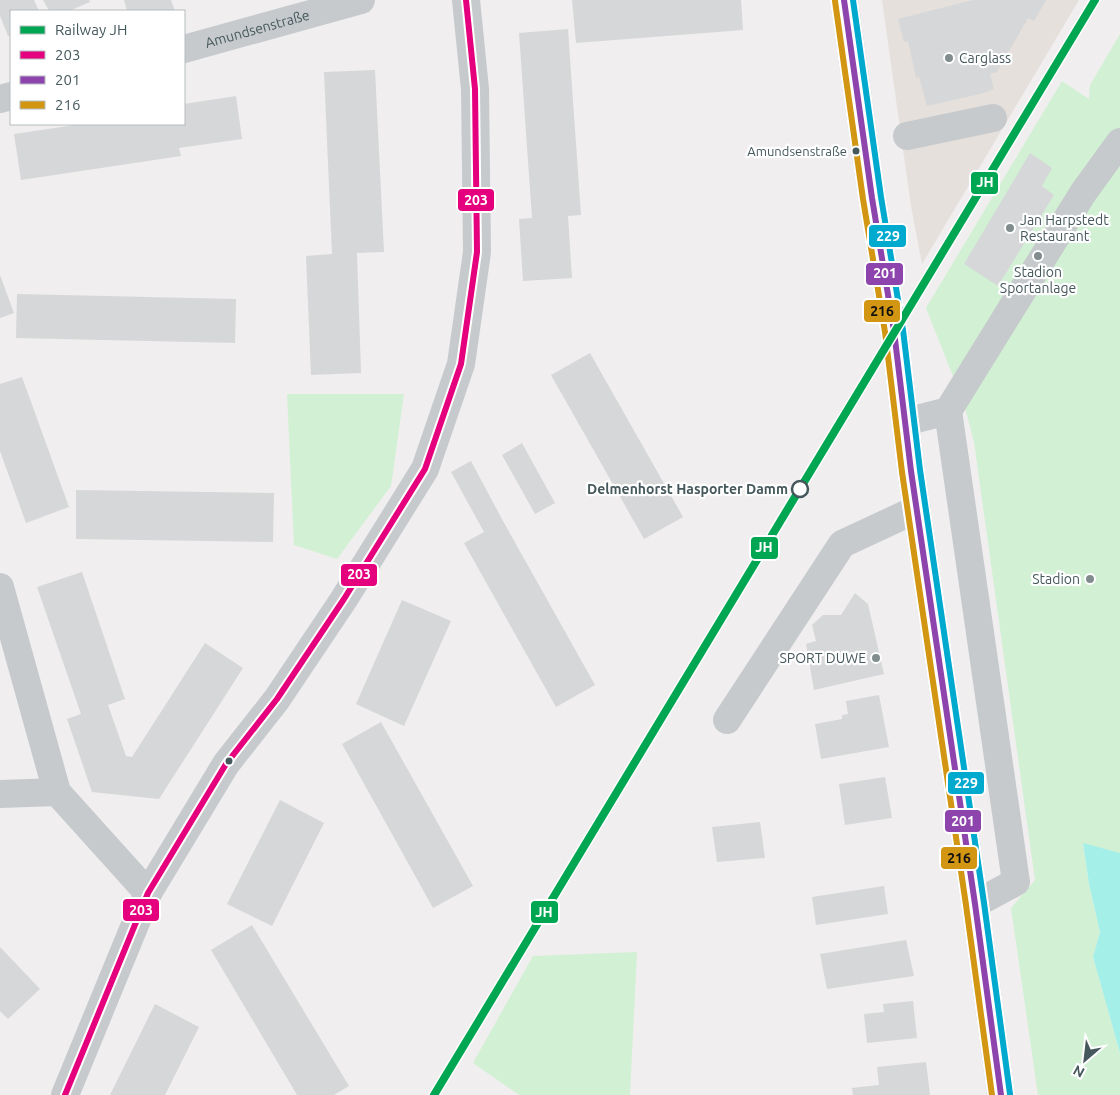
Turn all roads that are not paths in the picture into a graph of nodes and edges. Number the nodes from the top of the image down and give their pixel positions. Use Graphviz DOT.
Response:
graph roads {
  1 [pos="361,0"];
  2 [pos="466,0"];
  3 [pos="844,0"];
  4 [pos="185,49"];
  5 [pos="993,118"];
  6 [pos="907,136"];
  7 [pos="1120,142"];
  8 [pos="948,411"];
  9 [pos="905,422"];
  10 [pos="917,509"];
  11 [pos="0,587"];
  12 [pos="727,720"];
  13 [pos="57,792"];
  14 [pos="0,794"];
  15 [pos="148,893"];
  16 [pos="975,904"];
  17 [pos="65,1095"];
  18 [pos="1001,1095"];
  1 -- 4 [label="street, Amundsenstraße"];
  2 -- 15 [label="street"];
  3 -- 9 [label="main road"];
  5 -- 6 [label="street"];
  7 -- 8 [label="street"];
  8 -- 9 [label="street"];
  8 -- 16 [label="street"];
  9 -- 10 [label="main road"];
  10 -- 12 [label="street"];
  10 -- 16 [label="main road"];
  11 -- 13 [label="street"];
  13 -- 14 [label="street"];
  13 -- 15 [label="street"];
  15 -- 17 [label="street"];
  16 -- 18 [label="main road"];
}
